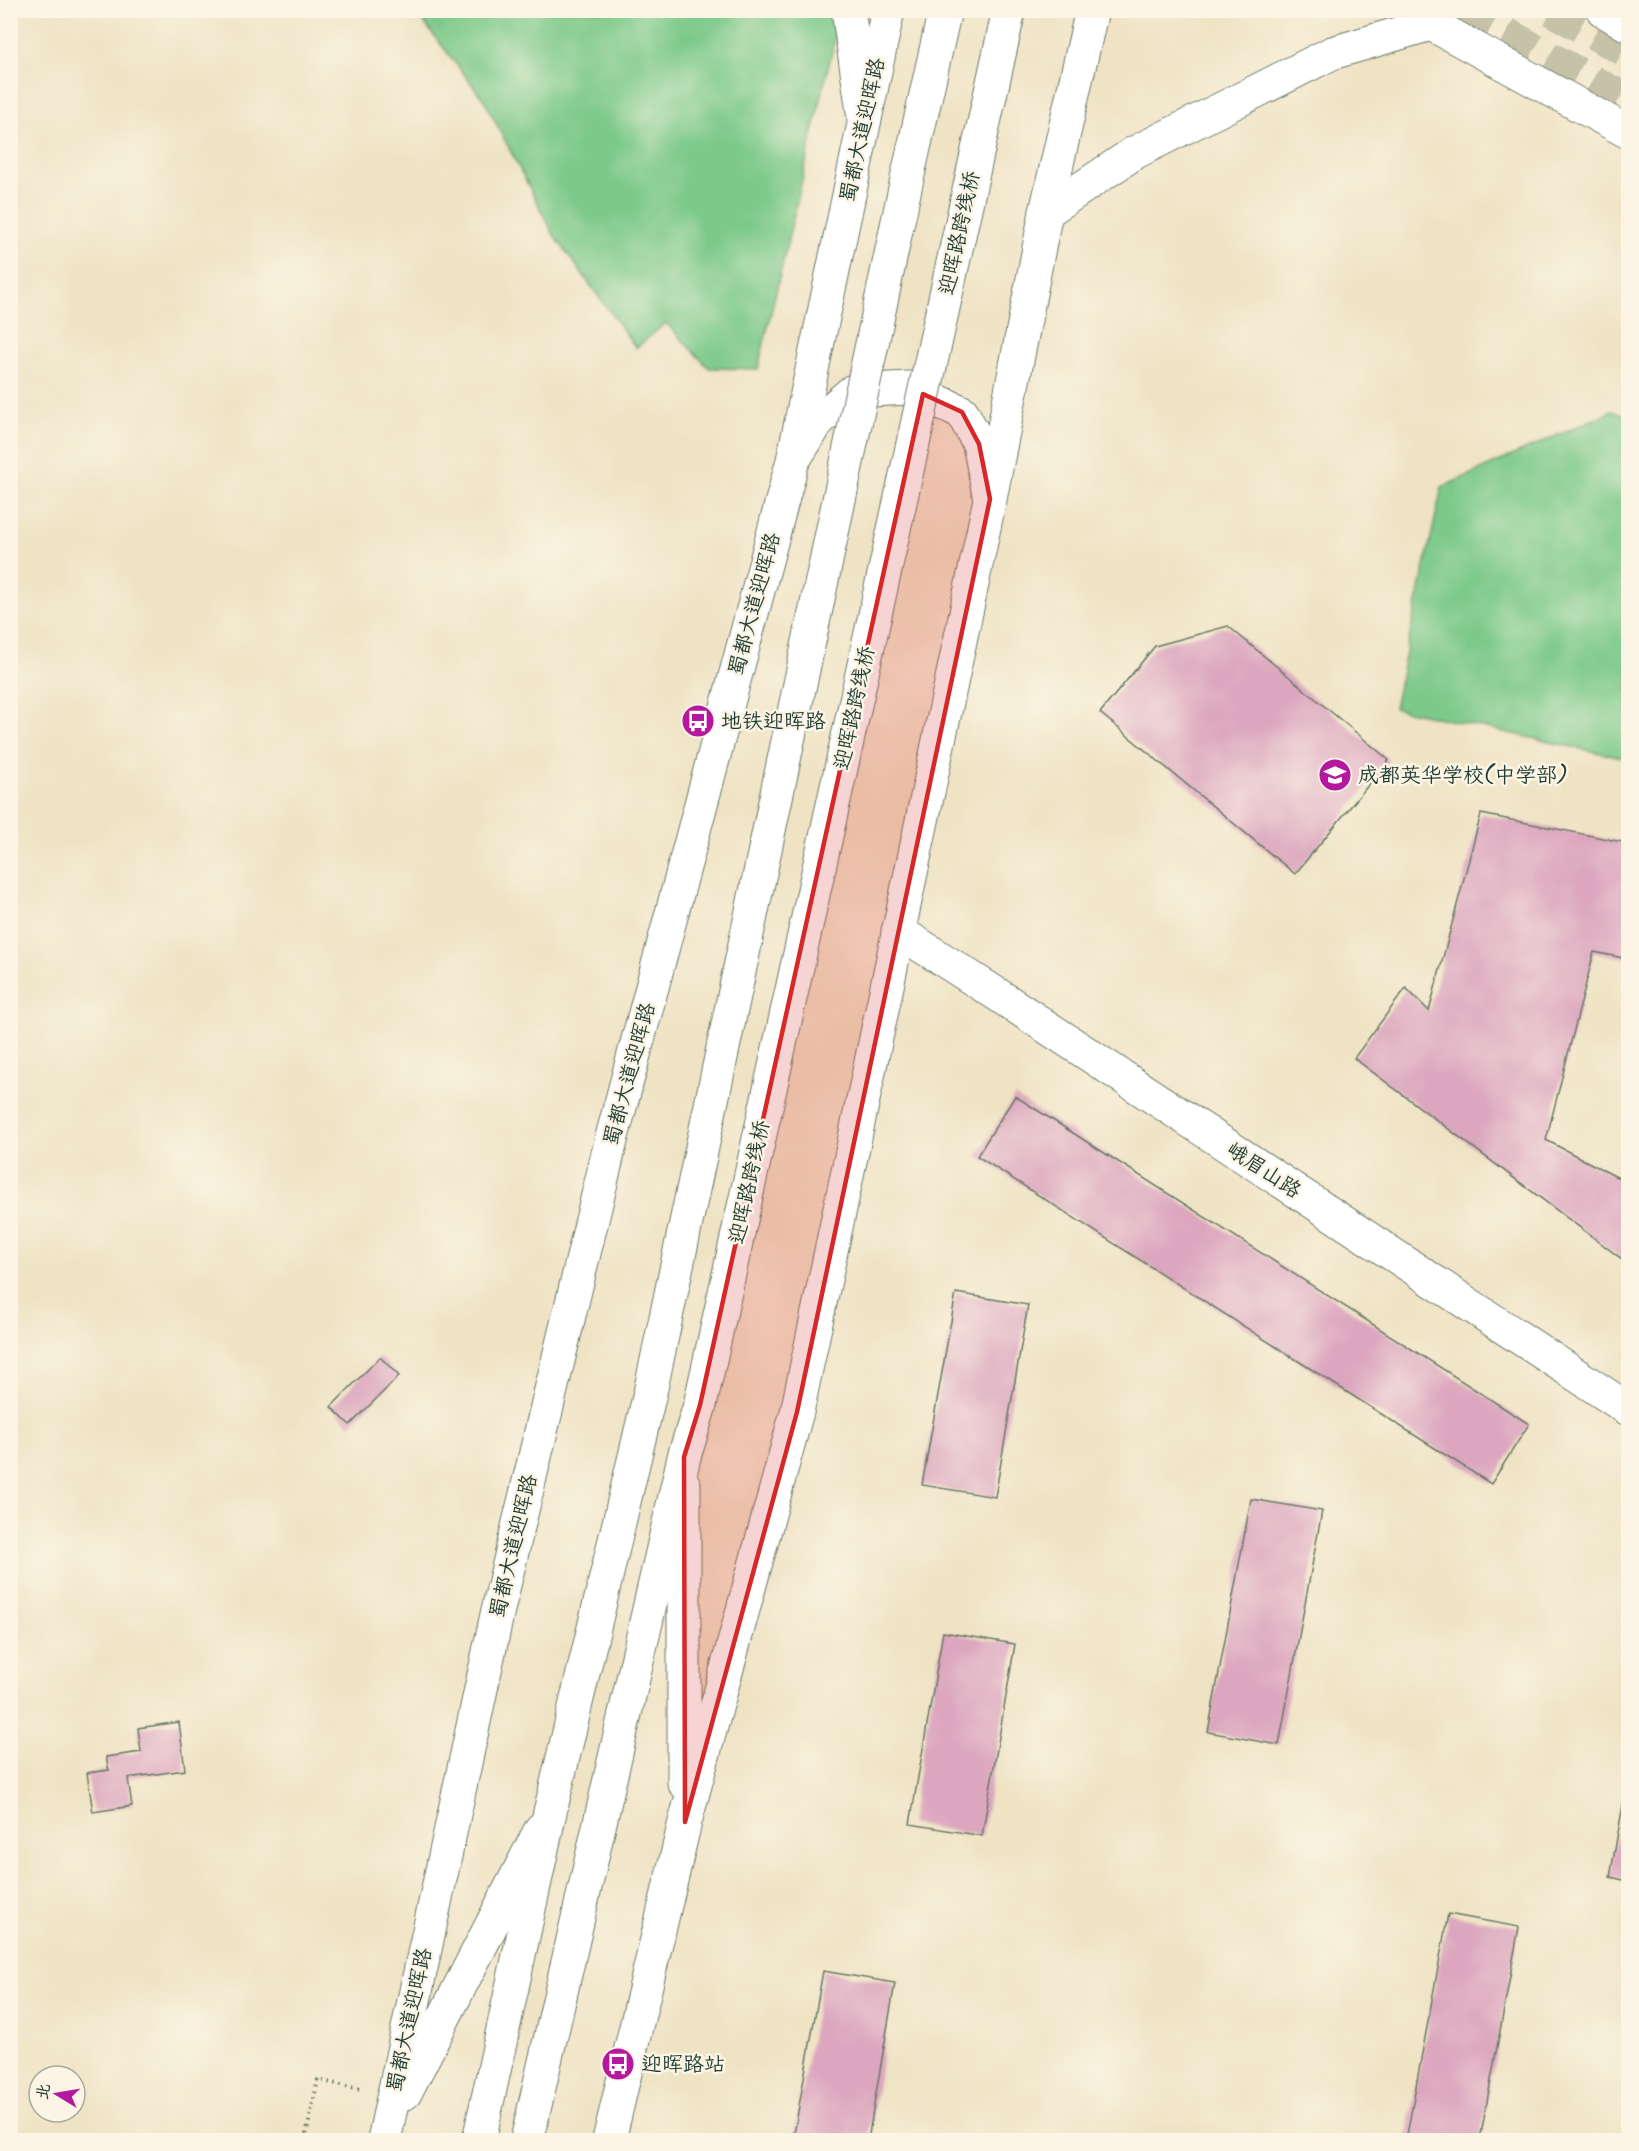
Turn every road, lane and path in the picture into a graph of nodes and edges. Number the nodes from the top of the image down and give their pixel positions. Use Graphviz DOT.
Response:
graph roads {
  1 [pos="848,10"];
  2 [pos="888,10"];
  3 [pos="945,10"];
  4 [pos="1009,10"];
  5 [pos="1092,10"];
  6 [pos="1603,10"];
  7 [pos="1419,17"];
  8 [pos="1629,25"];
  9 [pos="864,118"];
  10 [pos="1629,132"];
  11 [pos="1046,212"];
  12 [pos="793,460"];
  13 [pos="990,499"];
  14 [pos="898,931"];
  15 [pos="1629,1409"];
  16 [pos="684,1457"];
  17 [pos="550,1812"];
  18 [pos="685,1822"];
  19 [pos="393,2096"];
  20 [pos="385,2134"];
  21 [pos="305,2140"];
  22 [pos="479,2140"];
  23 [pos="527,2140"];
  24 [pos="609,2140"];
  1 -- 9 [label="main road"];
  2 -- 9 [label="main road, 蜀都大道迎晖路"];
  3 -- 17 [label="main road, bridge"];
  4 -- 16 [label="main road, 迎晖路跨线桥, bridge"];
  5 -- 11 [label="main road"];
  6 -- 8 [label="main road"];
  7 -- 10 [label="main road"];
  7 -- 11 [label="main road"];
  9 -- 12 [label="main road, 蜀都大道迎晖路"];
  11 -- 13 [label="main road"];
  12 -- 13 [label="main road"];
  12 -- 19 [label="main road, 蜀都大道迎晖路"];
  13 -- 14 [label="main road"];
  14 -- 15 [label="main road, 峨眉山路"];
  14 -- 18 [label="main road"];
  16 -- 18 [label="main road"];
  16 -- 23 [label="main road"];
  17 -- 20 [label="main road"];
  17 -- 22 [label="main road"];
  18 -- 24 [label="main road"];
  19 -- 20 [label="main road, 蜀都大道迎晖路"];
  19 -- 21 [label="path"];
}
